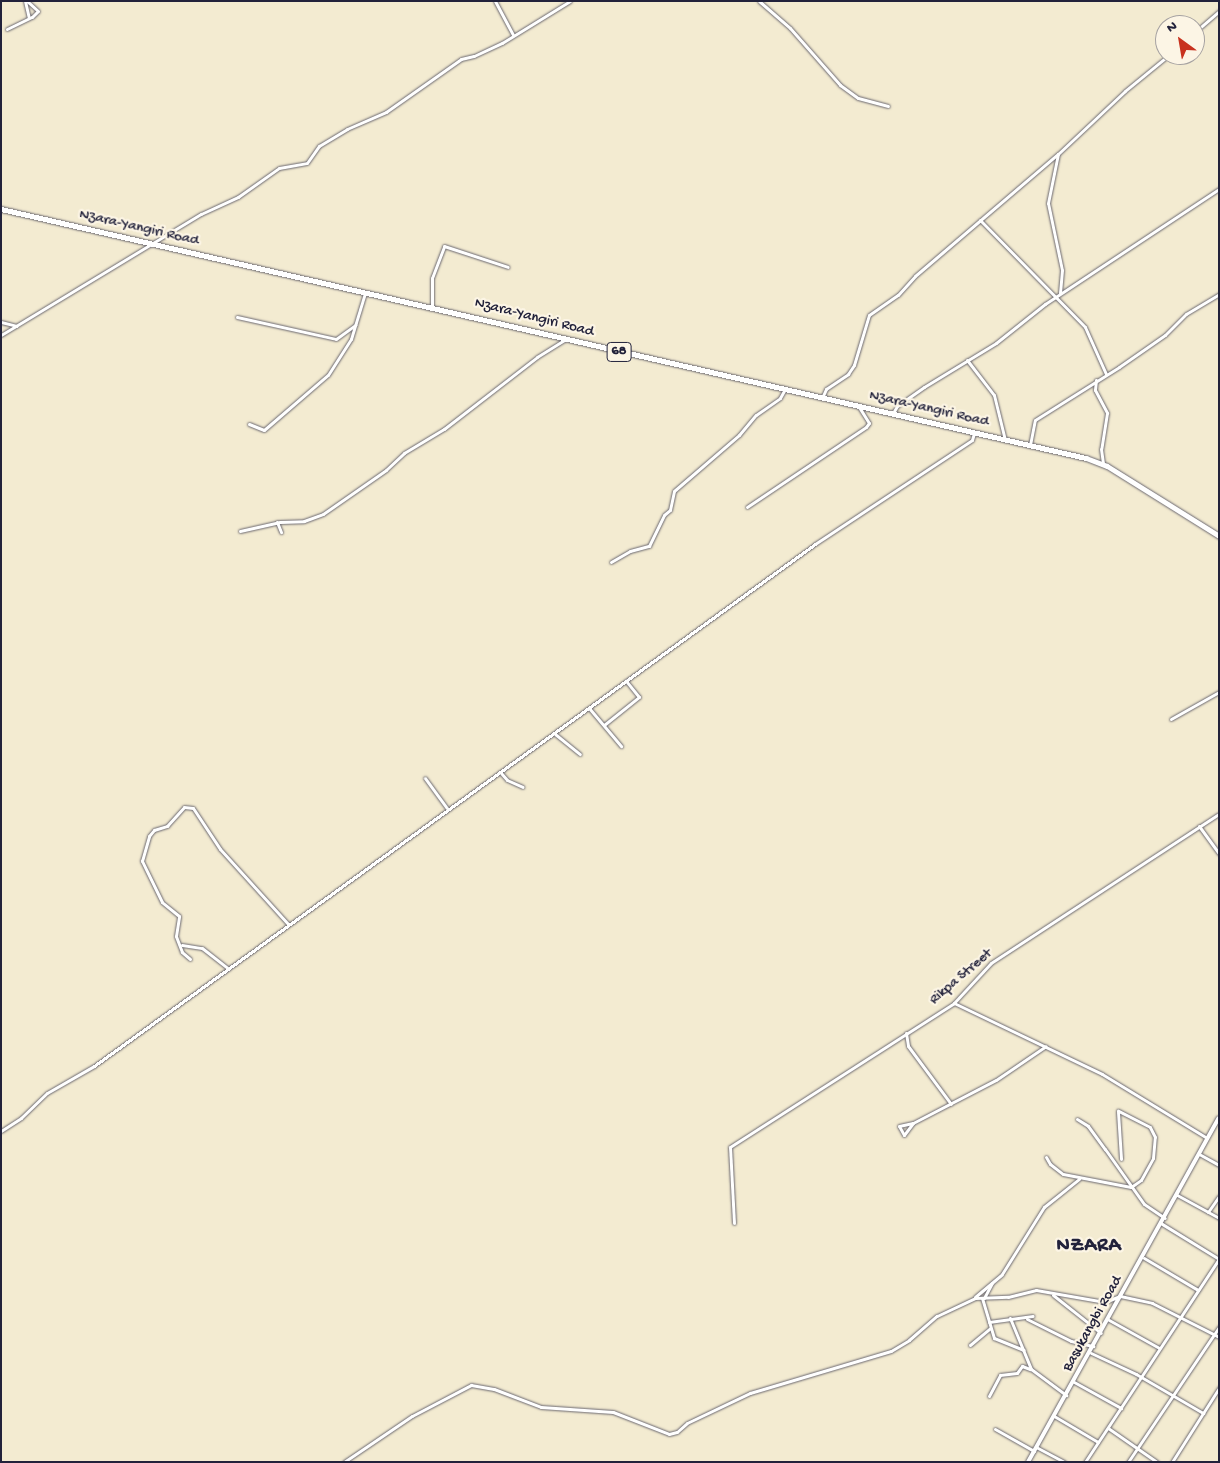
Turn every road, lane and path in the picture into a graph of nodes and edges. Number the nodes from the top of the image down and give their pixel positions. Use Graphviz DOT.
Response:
graph roads {
  1 [pos="26,1"];
  2 [pos="495,1"];
  3 [pos="570,1"];
  4 [pos="759,1"];
  5 [pos="1219,11"];
  6 [pos="29,18"];
  7 [pos="1205,23"];
  8 [pos="7,30"];
  9 [pos="513,35"];
  10 [pos="1157,65"];
  11 [pos="888,106"];
  12 [pos="1058,154"];
  13 [pos="1219,189"];
  14 [pos="1,209"];
  15 [pos="980,220"];
  16 [pos="152,244"];
  17 [pos="508,267"];
  18 [pos="365,292"];
  19 [pos="1060,294"];
  20 [pos="1219,294"];
  21 [pos="1056,296"];
  22 [pos="432,307"];
  23 [pos="237,317"];
  24 [pos="1,322"];
  25 [pos="356,325"];
  26 [pos="18,327"];
  27 [pos="1,335"];
  28 [pos="567,339"];
  29 [pos="967,360"];
  30 [pos="1106,374"];
  31 [pos="1096,380"];
  32 [pos="1090,384"];
  33 [pos="784,389"];
  34 [pos="1095,390"];
  35 [pos="822,398"];
  36 [pos="859,406"];
  37 [pos="892,414"];
  38 [pos="249,424"];
  39 [pos="974,432"];
  40 [pos="1005,440"];
  41 [pos="1030,446"];
  42 [pos="1103,464"];
  43 [pos="747,507"];
  44 [pos="276,522"];
  45 [pos="240,531"];
  46 [pos="281,532"];
  47 [pos="1219,536"];
  48 [pos="611,562"];
  49 [pos="626,681"];
  50 [pos="1219,692"];
  51 [pos="589,708"];
  52 [pos="1171,719"];
  53 [pos="604,725"];
  54 [pos="555,734"];
  55 [pos="621,746"];
  56 [pos="580,754"];
  57 [pos="501,773"];
  58 [pos="424,778"];
  59 [pos="523,787"];
  60 [pos="447,808"];
  61 [pos="1219,814"];
  62 [pos="1199,826"];
  63 [pos="1219,854"];
  64 [pos="288,924"];
  65 [pos="182,945"];
  66 [pos="190,959"];
  67 [pos="228,968"];
  68 [pos="954,1003"];
  69 [pos="906,1034"];
  70 [pos="1047,1045"];
  71 [pos="950,1104"];
  72 [pos="1077,1118"];
  73 [pos="1219,1118"];
  74 [pos="913,1123"];
  75 [pos="1,1131"];
  76 [pos="1207,1138"];
  77 [pos="1199,1154"];
  78 [pos="1046,1157"];
  79 [pos="1121,1159"];
  80 [pos="1219,1165"];
  81 [pos="1080,1179"];
  82 [pos="1132,1187"];
  83 [pos="1177,1195"];
  84 [pos="1219,1196"];
  85 [pos="1208,1212"];
  86 [pos="1165,1218"];
  87 [pos="1219,1218"];
  88 [pos="734,1223"];
  89 [pos="1162,1224"];
  90 [pos="1144,1258"];
  91 [pos="993,1279"];
  92 [pos="1198,1290"];
  93 [pos="1052,1294"];
  94 [pos="1120,1296"];
  95 [pos="975,1298"];
  96 [pos="983,1298"];
  97 [pos="1033,1316"];
  98 [pos="1181,1317"];
  99 [pos="1010,1318"];
  100 [pos="1027,1319"];
  101 [pos="1109,1320"];
  102 [pos="989,1322"];
  103 [pos="1219,1327"];
  104 [pos="990,1328"];
  105 [pos="1101,1334"];
  106 [pos="1214,1334"];
  107 [pos="1219,1337"];
  108 [pos="970,1345"];
  109 [pos="1094,1346"];
  110 [pos="1159,1348"];
  111 [pos="1024,1350"];
  112 [pos="1091,1353"];
  113 [pos="1031,1369"];
  114 [pos="1140,1376"];
  115 [pos="1074,1382"];
  116 [pos="1219,1388"];
  117 [pos="1217,1395"];
  118 [pos="989,1396"];
  119 [pos="1066,1396"];
  120 [pos="1172,1397"];
  121 [pos="1121,1408"];
  122 [pos="1203,1413"];
  123 [pos="1054,1416"];
  124 [pos="1108,1428"];
  125 [pos="995,1429"];
  126 [pos="1098,1442"];
  127 [pos="1034,1449"];
  128 [pos="1138,1449"];
  129 [pos="1173,1461"];
  130 [pos="344,1462"];
  131 [pos="1028,1462"];
  132 [pos="1064,1462"];
  133 [pos="1085,1462"];
  134 [pos="1128,1462"];
  135 [pos="1157,1462"];
  1 -- 6 [label="street"];
  1 -- 6 [label="street"];
  2 -- 9 [label="street"];
  3 -- 9 [label="street"];
  4 -- 11 [label="street"];
  5 -- 7 [label="street"];
  6 -- 8 [label="street"];
  9 -- 16 [label="street"];
  10 -- 12 [label="street"];
  12 -- 15 [label="street"];
  12 -- 19 [label="street"];
  13 -- 19 [label="street"];
  14 -- 16 [label="main road, Nzara-Yangiri Road / 68"];
  15 -- 21 [label="street"];
  15 -- 35 [label="street"];
  16 -- 18 [label="main road, Nzara-Yangiri Road / 68"];
  16 -- 26 [label="street"];
  17 -- 22 [label="street"];
  18 -- 22 [label="main road, Nzara-Yangiri Road / 68"];
  18 -- 25 [label="street"];
  19 -- 21 [label="street"];
  20 -- 30 [label="street"];
  21 -- 29 [label="street"];
  21 -- 30 [label="street"];
  22 -- 28 [label="main road, Nzara-Yangiri Road / 68"];
  23 -- 25 [label="street"];
  24 -- 26 [label="street"];
  25 -- 38 [label="street"];
  26 -- 27 [label="street"];
  28 -- 33 [label="main road, Nzara-Yangiri Road / 68"];
  28 -- 44 [label="street"];
  29 -- 37 [label="street"];
  29 -- 40 [label="street"];
  30 -- 31 [label="street"];
  31 -- 32 [label="street"];
  31 -- 34 [label="street"];
  32 -- 34 [label="street"];
  32 -- 41 [label="street"];
  33 -- 35 [label="main road, Nzara-Yangiri Road / 68"];
  33 -- 48 [label="street"];
  34 -- 42 [label="street"];
  35 -- 36 [label="main road, Nzara-Yangiri Road / 68"];
  36 -- 37 [label="main road, Nzara-Yangiri Road / 68"];
  36 -- 43 [label="street"];
  37 -- 39 [label="main road, Nzara-Yangiri Road / 68"];
  39 -- 40 [label="main road, Nzara-Yangiri Road / 68"];
  39 -- 49 [label="street"];
  40 -- 41 [label="main road, Nzara-Yangiri Road / 68"];
  41 -- 42 [label="main road, Nzara-Yangiri Road / 68"];
  42 -- 47 [label="main road, Nzara-Yangiri Road / 68"];
  44 -- 45 [label="street"];
  44 -- 46 [label="street"];
  49 -- 51 [label="street"];
  49 -- 53 [label="street"];
  50 -- 52 [label="street"];
  51 -- 53 [label="street"];
  51 -- 54 [label="street"];
  53 -- 55 [label="street"];
  54 -- 56 [label="street"];
  54 -- 57 [label="street"];
  57 -- 59 [label="street"];
  57 -- 60 [label="street"];
  58 -- 60 [label="street"];
  60 -- 64 [label="street"];
  61 -- 62 [label="street, Rikpa Street"];
  62 -- 63 [label="street"];
  62 -- 68 [label="street, Rikpa Street"];
  64 -- 65 [label="street"];
  64 -- 67 [label="street"];
  65 -- 66 [label="street"];
  65 -- 67 [label="street"];
  67 -- 75 [label="street"];
  68 -- 69 [label="street, Rikpa Street"];
  68 -- 70 [label="street"];
  69 -- 71 [label="street"];
  69 -- 88 [label="street, Rikpa Street"];
  70 -- 71 [label="street"];
  70 -- 76 [label="street"];
  71 -- 74 [label="street"];
  72 -- 82 [label="street"];
  73 -- 76 [label="street, Basukangbi Road"];
  74 -- 74 [label="street"];
  76 -- 77 [label="street, Basukangbi Road"];
  77 -- 80 [label="street"];
  77 -- 83 [label="street, Basukangbi Road"];
  78 -- 81 [label="street"];
  79 -- 82 [label="street"];
  81 -- 82 [label="street"];
  81 -- 91 [label="street"];
  82 -- 86 [label="street"];
  83 -- 85 [label="street"];
  83 -- 86 [label="street, Basukangbi Road"];
  84 -- 85 [label="street"];
  85 -- 87 [label="street"];
  86 -- 89 [label="street, Basukangbi Road"];
  89 -- 90 [label="street, Basukangbi Road"];
  89 -- 92 [label="street"];
  90 -- 92 [label="street"];
  90 -- 94 [label="street, Basukangbi Road"];
  91 -- 95 [label="street"];
  91 -- 96 [label="street"];
  92 -- 98 [label="street"];
  93 -- 94 [label="street"];
  93 -- 96 [label="street"];
  93 -- 105 [label="street"];
  94 -- 98 [label="street"];
  94 -- 101 [label="street, Basukangbi Road"];
  95 -- 96 [label="street"];
  95 -- 130 [label="street"];
  96 -- 102 [label="street"];
  97 -- 100 [label="street"];
  98 -- 106 [label="street"];
  98 -- 110 [label="street"];
  99 -- 100 [label="street"];
  99 -- 102 [label="street"];
  99 -- 111 [label="street"];
  100 -- 109 [label="street"];
  101 -- 105 [label="street, Basukangbi Road"];
  101 -- 110 [label="street"];
  102 -- 104 [label="street"];
  103 -- 106 [label="street"];
  104 -- 108 [label="street"];
  104 -- 111 [label="street"];
  105 -- 109 [label="street, Basukangbi Road"];
  106 -- 107 [label="street"];
  106 -- 120 [label="street"];
  109 -- 112 [label="street, Basukangbi Road"];
  110 -- 114 [label="street"];
  111 -- 113 [label="street"];
  112 -- 114 [label="street"];
  112 -- 115 [label="street, Basukangbi Road"];
  113 -- 118 [label="street"];
  113 -- 119 [label="street"];
  114 -- 120 [label="street"];
  114 -- 121 [label="street"];
  115 -- 119 [label="street, Basukangbi Road"];
  115 -- 121 [label="street"];
  116 -- 117 [label="street"];
  117 -- 122 [label="street"];
  119 -- 123 [label="street, Basukangbi Road"];
  120 -- 122 [label="street"];
  120 -- 128 [label="street"];
  121 -- 124 [label="street"];
  122 -- 129 [label="street"];
  123 -- 126 [label="street"];
  123 -- 127 [label="street, Basukangbi Road"];
  124 -- 126 [label="street"];
  124 -- 128 [label="street"];
  125 -- 127 [label="street"];
  126 -- 133 [label="street"];
  127 -- 131 [label="street, Basukangbi Road"];
  127 -- 132 [label="street"];
  128 -- 134 [label="street"];
  128 -- 135 [label="street"];
}
